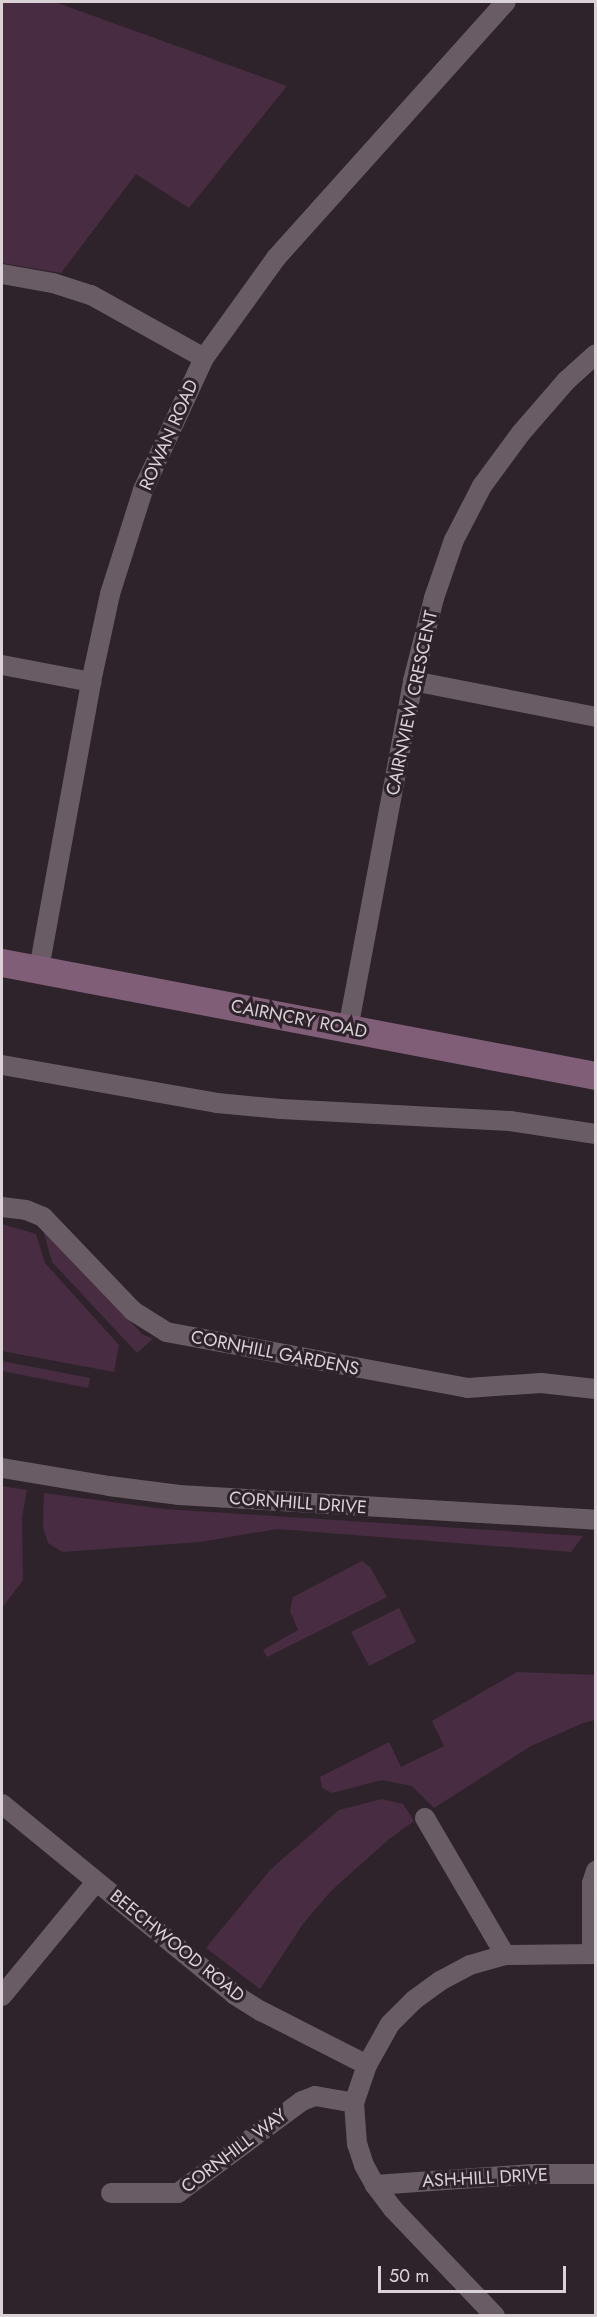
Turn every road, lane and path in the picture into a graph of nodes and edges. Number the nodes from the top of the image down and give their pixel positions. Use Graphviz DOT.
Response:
graph roads {
  1 [pos="506,2"];
  2 [pos="2,274"];
  3 [pos="596,354"];
  4 [pos="204,358"];
  5 [pos="2,665"];
  6 [pos="413,681"];
  7 [pos="91,682"];
  8 [pos="596,717"];
  9 [pos="2,963"];
  10 [pos="39,969"];
  11 [pos="348,1029"];
  12 [pos="2,1065"];
  13 [pos="596,1076"];
  14 [pos="596,1134"];
  15 [pos="2,1206"];
  16 [pos="596,1389"];
  17 [pos="2,1468"];
  18 [pos="596,1520"];
  19 [pos="2,1804"];
  20 [pos="425,1818"];
  21 [pos="596,1871"];
  22 [pos="96,1882"];
  23 [pos="594,1954"];
  24 [pos="505,1955"];
  25 [pos="2,1996"];
  26 [pos="367,2065"];
  27 [pos="354,2103"];
  28 [pos="596,2174"];
  29 [pos="375,2185"];
  30 [pos="111,2193"];
  31 [pos="495,2316"];
  1 -- 4 [label="street, ROWAN ROAD"];
  2 -- 4 [label="street"];
  3 -- 6 [label="street, CAIRNVIEW CRESCENT"];
  4 -- 7 [label="street, ROWAN ROAD"];
  5 -- 7 [label="street"];
  6 -- 8 [label="street"];
  6 -- 11 [label="street, CAIRNVIEW CRESCENT"];
  7 -- 10 [label="street, ROWAN ROAD"];
  9 -- 10 [label="street, CAIRNCRY ROAD"];
  10 -- 11 [label="street, CAIRNCRY ROAD"];
  11 -- 13 [label="street, CAIRNCRY ROAD"];
  12 -- 14 [label="street"];
  15 -- 16 [label="street, CORNHILL GARDENS"];
  17 -- 18 [label="street, CORNHILL DRIVE"];
  19 -- 22 [label="street, BEECHWOOD ROAD"];
  20 -- 24 [label="street"];
  21 -- 23 [label="street"];
  22 -- 25 [label="street"];
  22 -- 26 [label="street, BEECHWOOD ROAD"];
  23 -- 24 [label="street"];
  24 -- 26 [label="street"];
  26 -- 27 [label="street"];
  27 -- 29 [label="street"];
  27 -- 30 [label="street, CORNHILL WAY"];
  28 -- 29 [label="street, ASH-HILL DRIVE"];
  29 -- 31 [label="street"];
}
